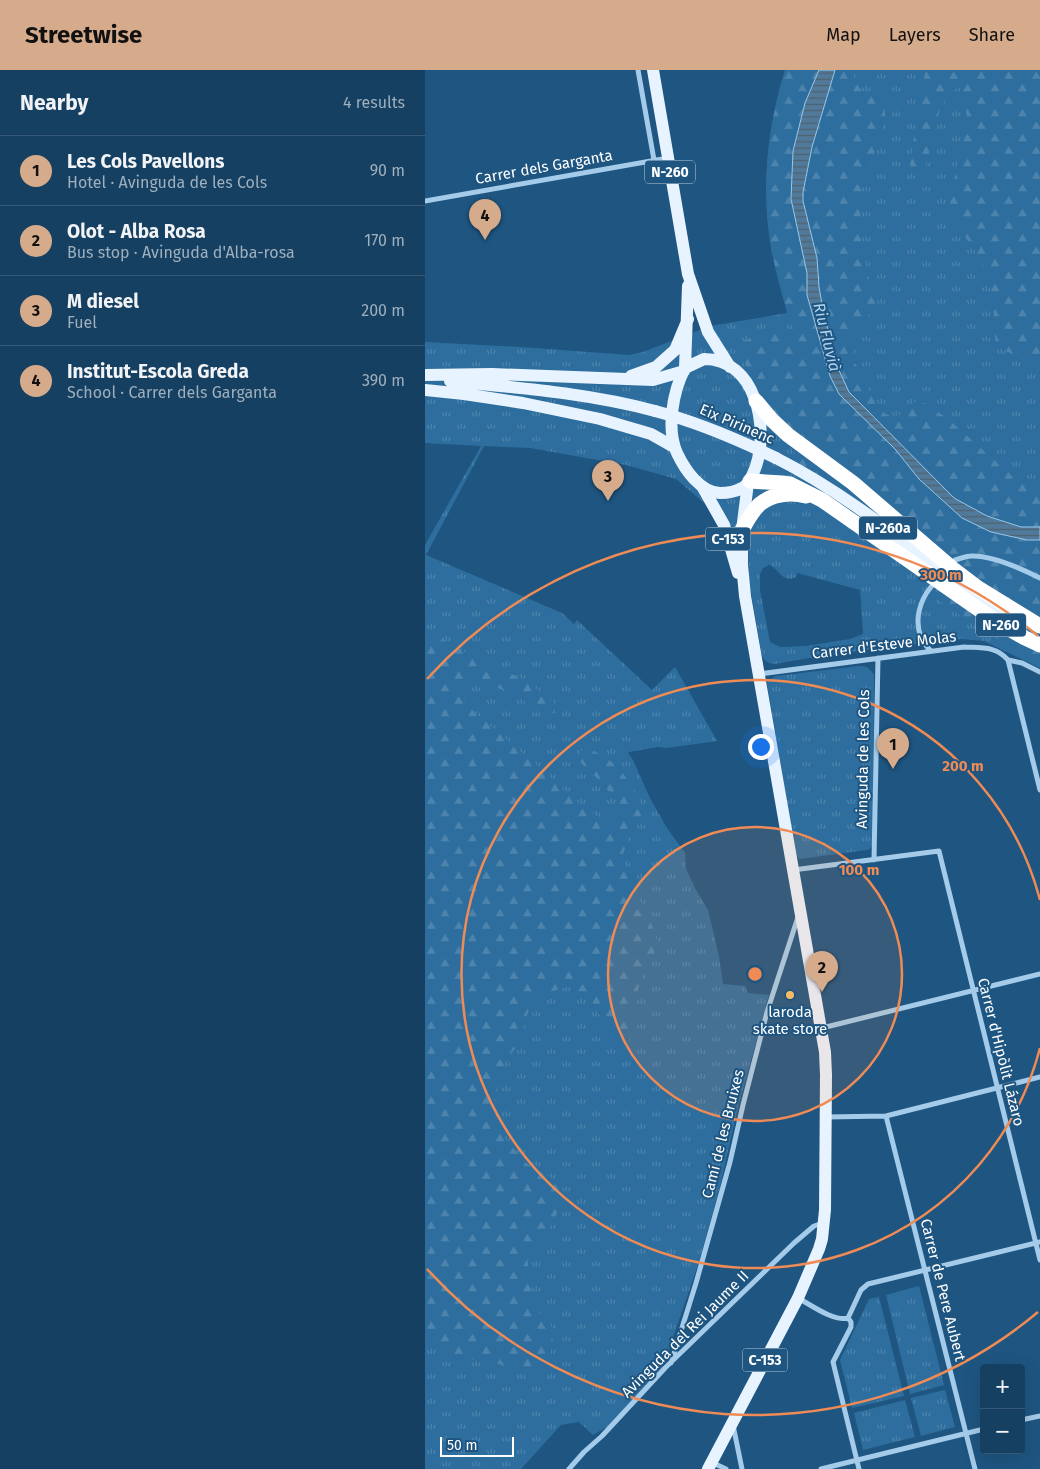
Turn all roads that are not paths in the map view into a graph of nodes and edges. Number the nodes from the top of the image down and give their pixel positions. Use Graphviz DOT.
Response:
graph roads {
  1 [pos="639,70"];
  2 [pos="653,70"];
  3 [pos="668,158"];
  4 [pos="654,160"];
  5 [pos="425,202"];
  6 [pos="688,274"];
  7 [pos="688,319"];
  8 [pos="730,367"];
  9 [pos="685,370"];
  10 [pos="425,375"];
  11 [pos="619,379"];
  12 [pos="425,380"];
  13 [pos="425,390"];
  14 [pos="757,401"];
  15 [pos="674,447"];
  16 [pos="749,482"];
  17 [pos="702,486"];
  18 [pos="822,500"];
  19 [pos="742,530"];
  20 [pos="955,560"];
  21 [pos="1040,578"];
  22 [pos="931,587"];
  23 [pos="745,596"];
  24 [pos="993,608"];
  25 [pos="1040,626"];
  26 [pos="1040,631"];
  27 [pos="1040,644"];
  28 [pos="931,651"];
  29 [pos="878,658"];
  30 [pos="1008,660"];
  31 [pos="1040,672"];
  32 [pos="759,674"];
  33 [pos="1040,790"];
  34 [pos="874,860"];
  35 [pos="792,870"];
  36 [pos="800,910"];
  37 [pos="1040,974"];
  38 [pos="973,991"];
  39 [pos="821,1028"];
  40 [pos="1040,1077"];
  41 [pos="997,1087"];
  42 [pos="826,1116"];
  43 [pos="886,1116"];
  44 [pos="824,1223"];
  45 [pos="1038,1243"];
  46 [pos="1040,1260"];
  47 [pos="925,1271"];
  48 [pos="798,1298"];
  49 [pos="848,1318"];
  50 [pos="671,1363"];
  51 [pos="1040,1416"];
  52 [pos="1025,1419"];
  53 [pos="733,1422"];
  54 [pos="980,1430"];
  55 [pos="966,1433"];
  56 [pos="857,1460"];
  57 [pos="710,1465"];
  58 [pos="569,1469"];
  59 [pos="727,1469"];
  60 [pos="743,1469"];
  61 [pos="821,1469"];
  62 [pos="859,1469"];
  63 [pos="975,1469"];
  1 -- 4 [label="street"];
  2 -- 3 [label="main road, N-260"];
  3 -- 4 [label="street, Carrer dels Garganta"];
  3 -- 6 [label="main road, N-260"];
  4 -- 5 [label="street, Carrer dels Garganta"];
  6 -- 7 [label="main road, N-260"];
  6 -- 8 [label="main road, N-260"];
  7 -- 9 [label="main road, N-260"];
  7 -- 11 [label="main road"];
  8 -- 9 [label="main road, N-260"];
  8 -- 14 [label="main road, N-260"];
  9 -- 11 [label="main road"];
  9 -- 15 [label="main road, N-260"];
  10 -- 11 [label="main road"];
  12 -- 24 [label="main road, Eix Pirinenc / N-260a, bridge"];
  13 -- 15 [label="main road"];
  14 -- 16 [label="main road, N-260"];
  14 -- 25 [label="highway, N-260"];
  15 -- 17 [label="main road, N-260"];
  16 -- 17 [label="main road, N-260"];
  16 -- 18 [label="highway, N-260"];
  16 -- 19 [label="main road, C-153"];
  17 -- 23 [label="main road, C-153"];
  18 -- 19 [label="highway"];
  18 -- 27 [label="highway, N-260"];
  19 -- 23 [label="main road, C-153"];
  20 -- 21 [label="street"];
  22 -- 28 [label="street"];
  23 -- 32 [label="main road, C-153"];
  24 -- 26 [label="main road, Eix Pirinenc"];
  24 -- 27 [label="main road, Eix Pirinenc"];
  28 -- 29 [label="street, Carrer d'Esteve Molas"];
  28 -- 30 [label="street, Carrer d'Esteve Molas"];
  29 -- 32 [label="street, Carrer d'Esteve Molas"];
  29 -- 34 [label="street, Avinguda de les Cols"];
  30 -- 31 [label="street, Carrer d'Esteve Molas"];
  30 -- 33 [label="street"];
  32 -- 35 [label="main road, C-153"];
  34 -- 35 [label="street"];
  34 -- 38 [label="street, Carrer d'Hipòlit Lázaro"];
  35 -- 36 [label="main road, C-153"];
  36 -- 39 [label="main road, C-153"];
  36 -- 50 [label="street, Camí de les Bruixes"];
  37 -- 38 [label="street"];
  38 -- 39 [label="street"];
  38 -- 41 [label="street, Carrer d'Hipòlit Lázaro"];
  39 -- 42 [label="main road, C-153"];
  40 -- 41 [label="street"];
  41 -- 43 [label="street"];
  41 -- 45 [label="street, Carrer d'Hipòlit Lázaro"];
  42 -- 43 [label="street"];
  42 -- 44 [label="main road, C-153"];
  43 -- 47 [label="street, Carrer de Pere Aubert"];
  44 -- 48 [label="main road, C-153"];
  44 -- 50 [label="street, Avinguda del Rei Jaume II"];
  45 -- 46 [label="street, Carrer d'Hipòlit Lázaro"];
  45 -- 47 [label="street"];
  47 -- 49 [label="street"];
  47 -- 55 [label="street, Carrer de Pere Aubert"];
  48 -- 49 [label="street"];
  48 -- 53 [label="main road, C-153"];
  49 -- 56 [label="street"];
  50 -- 58 [label="street, Avinguda del Rei Jaume II"];
  51 -- 52 [label="street"];
  53 -- 57 [label="main road, C-153"];
  53 -- 60 [label="street"];
  54 -- 55 [label="street"];
  55 -- 56 [label="street"];
  55 -- 63 [label="street, Carrer de Pere Aubert"];
  56 -- 61 [label="street"];
  56 -- 62 [label="street"];
  57 -- 59 [label="street"];
}
